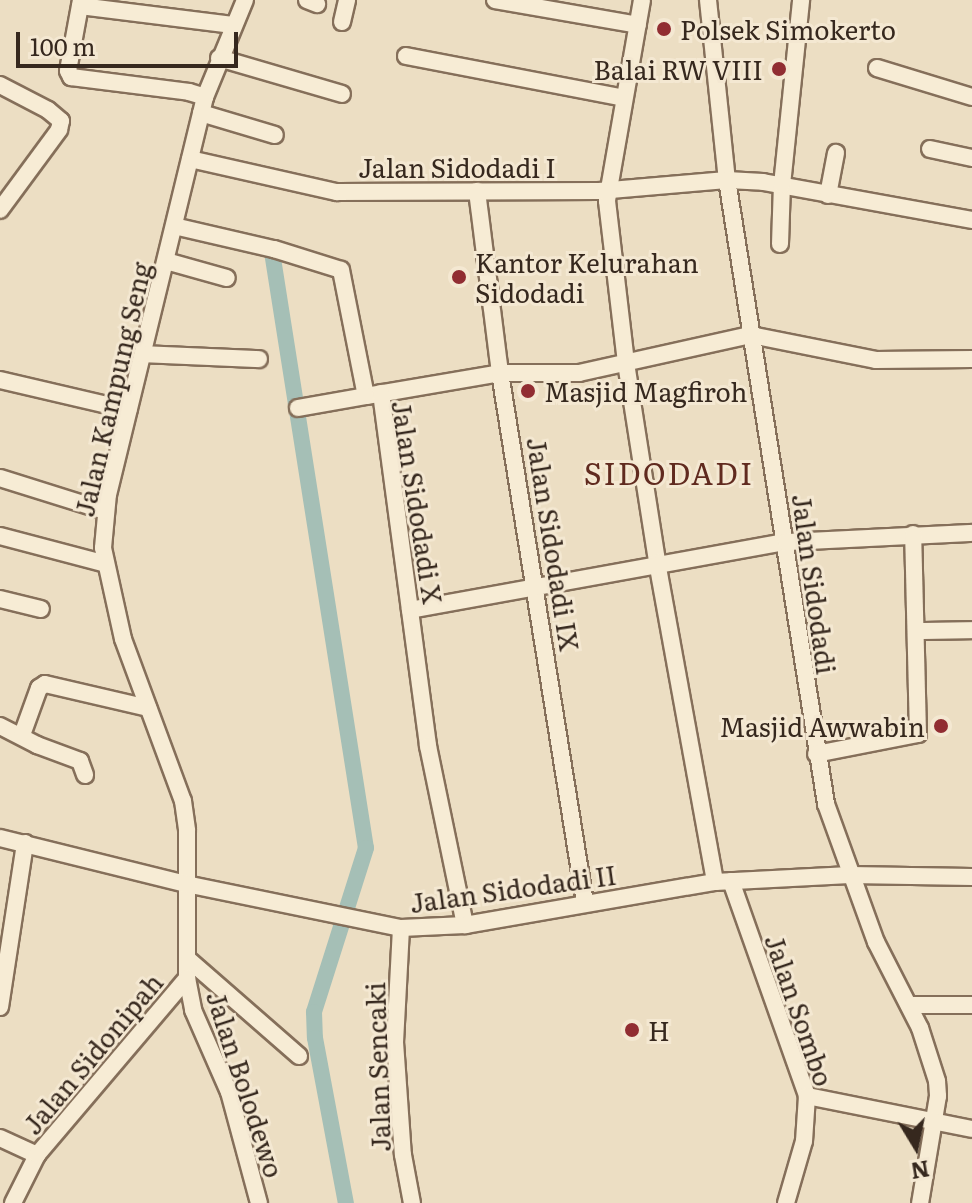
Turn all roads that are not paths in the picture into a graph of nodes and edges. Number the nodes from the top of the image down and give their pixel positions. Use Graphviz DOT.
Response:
graph roads {
  1 [pos="245,0"];
  2 [pos="347,0"];
  3 [pos="495,0"];
  4 [pos="642,0"];
  5 [pos="708,0"];
  6 [pos="801,0"];
  7 [pos="80,3"];
  8 [pos="342,22"];
  9 [pos="233,25"];
  10 [pos="638,25"];
  11 [pos="406,56"];
  12 [pos="219,58"];
  13 [pos="877,68"];
  14 [pos="0,85"];
  15 [pos="342,94"];
  16 [pos="972,97"];
  17 [pos="624,98"];
  18 [pos="203,105"];
  19 [pos="275,135"];
  20 [pos="930,149"];
  21 [pos="836,153"];
  22 [pos="972,158"];
  23 [pos="190,159"];
  24 [pos="727,180"];
  25 [pos="782,185"];
  26 [pos="477,191"];
  27 [pos="609,191"];
  28 [pos="828,195"];
  29 [pos="0,210"];
  30 [pos="972,220"];
  31 [pos="174,226"];
  32 [pos="780,244"];
  33 [pos="166,261"];
  34 [pos="227,278"];
  35 [pos="751,335"];
  36 [pos="143,354"];
  37 [pos="259,359"];
  38 [pos="972,359"];
  39 [pos="626,363"];
  40 [pos="500,373"];
  41 [pos="0,380"];
  42 [pos="373,394"];
  43 [pos="298,408"];
  44 [pos="129,410"];
  45 [pos="0,478"];
  46 [pos="105,511"];
  47 [pos="972,533"];
  48 [pos="913,534"];
  49 [pos="0,536"];
  50 [pos="786,542"];
  51 [pos="657,562"];
  52 [pos="103,563"];
  53 [pos="537,589"];
  54 [pos="0,599"];
  55 [pos="41,609"];
  56 [pos="410,610"];
  57 [pos="972,630"];
  58 [pos="917,631"];
  59 [pos="148,708"];
  60 [pos="0,726"];
  61 [pos="22,735"];
  62 [pos="816,754"];
  63 [pos="85,775"];
  64 [pos="0,838"];
  65 [pos="25,843"];
  66 [pos="850,875"];
  67 [pos="972,877"];
  68 [pos="723,882"];
  69 [pos="186,884"];
  70 [pos="585,903"];
  71 [pos="465,925"];
  72 [pos="401,928"];
  73 [pos="189,960"];
  74 [pos="187,978"];
  75 [pos="2,988"];
  76 [pos="909,1005"];
  77 [pos="972,1005"];
  78 [pos="0,1007"];
  79 [pos="299,1056"];
  80 [pos="807,1096"];
  81 [pos="934,1119"];
  82 [pos="972,1129"];
  83 [pos="0,1138"];
  84 [pos="37,1155"];
  85 [pos="13,1203"];
  86 [pos="259,1203"];
  87 [pos="412,1203"];
  88 [pos="786,1203"];
  89 [pos="920,1203"];
  1 -- 9 [label="street, Jalan Kampung Seng"];
  2 -- 8 [label="street"];
  3 -- 10 [label="street"];
  4 -- 10 [label="street, Jalan Sombo"];
  5 -- 24 [label="street, Jalan Sidodadi"];
  6 -- 25 [label="street"];
  7 -- 9 [label="street"];
  7 -- 18 [label="street"];
  9 -- 12 [label="street, Jalan Kampung Seng"];
  10 -- 17 [label="street, Jalan Sombo"];
  11 -- 17 [label="street"];
  12 -- 15 [label="street"];
  12 -- 18 [label="street, Jalan Kampung Seng"];
  13 -- 16 [label="street"];
  14 -- 29 [label="street"];
  17 -- 27 [label="street, Jalan Sombo"];
  18 -- 19 [label="street"];
  18 -- 23 [label="street, Jalan Kampung Seng"];
  20 -- 22 [label="street"];
  21 -- 28 [label="street"];
  23 -- 26 [label="street, Jalan Sidodadi I"];
  23 -- 31 [label="street, Jalan Kampung Seng"];
  24 -- 25 [label="street, Jalan Sidodadi I"];
  24 -- 27 [label="street, Jalan Sidodadi I"];
  24 -- 35 [label="street, Jalan Sidodadi"];
  25 -- 28 [label="street, Jalan Sidodadi I"];
  25 -- 32 [label="street"];
  26 -- 27 [label="street, Jalan Sidodadi I"];
  26 -- 40 [label="street, Jalan Sidodadi IX"];
  27 -- 39 [label="street, Jalan Sombo"];
  28 -- 30 [label="street, Jalan Sidodadi I"];
  31 -- 33 [label="street, Jalan Kampung Seng"];
  31 -- 42 [label="street, Jalan Sidodadi X"];
  33 -- 34 [label="street"];
  33 -- 36 [label="street, Jalan Kampung Seng"];
  35 -- 38 [label="street"];
  35 -- 39 [label="street"];
  35 -- 50 [label="street, Jalan Sidodadi"];
  36 -- 37 [label="street"];
  36 -- 44 [label="street, Jalan Kampung Seng"];
  39 -- 40 [label="street"];
  39 -- 51 [label="street, Jalan Sombo"];
  40 -- 42 [label="street"];
  40 -- 53 [label="street, Jalan Sidodadi IX"];
  41 -- 44 [label="street"];
  42 -- 43 [label="street"];
  42 -- 56 [label="street, Jalan Sidodadi X"];
  44 -- 46 [label="street, Jalan Kampung Seng"];
  45 -- 46 [label="street"];
  46 -- 52 [label="street, Jalan Kampung Seng"];
  47 -- 48 [label="street"];
  48 -- 50 [label="street"];
  48 -- 58 [label="street"];
  49 -- 52 [label="street"];
  50 -- 51 [label="street"];
  50 -- 62 [label="street, Jalan Sidodadi"];
  51 -- 53 [label="street"];
  51 -- 68 [label="street, Jalan Sombo"];
  52 -- 59 [label="street, Jalan Kampung Seng"];
  53 -- 56 [label="street"];
  53 -- 70 [label="street, Jalan Sidodadi IX"];
  54 -- 55 [label="street"];
  56 -- 71 [label="street, Jalan Sidodadi X"];
  57 -- 58 [label="street"];
  58 -- 62 [label="street"];
  59 -- 61 [label="street"];
  59 -- 69 [label="street, Jalan Kampung Seng"];
  60 -- 61 [label="street"];
  61 -- 63 [label="street"];
  62 -- 66 [label="street, Jalan Sidodadi"];
  64 -- 65 [label="street, Jalan Sidodadi II"];
  65 -- 69 [label="street, Jalan Sidodadi II"];
  65 -- 75 [label="street"];
  66 -- 67 [label="street, Jalan Sidodadi II"];
  66 -- 68 [label="street, Jalan Sidodadi II"];
  66 -- 76 [label="street, Jalan Sidodadi"];
  68 -- 70 [label="street, Jalan Sidodadi II"];
  68 -- 80 [label="street, Jalan Sombo"];
  69 -- 72 [label="street, Jalan Sidodadi II"];
  69 -- 73 [label="street, Jalan Bolodewo"];
  70 -- 71 [label="street, Jalan Sidodadi II"];
  71 -- 72 [label="street, Jalan Sidodadi II"];
  72 -- 87 [label="street, Jalan Sencaki"];
  73 -- 74 [label="street, Jalan Bolodewo"];
  73 -- 79 [label="street"];
  74 -- 84 [label="street, Jalan Sidonipah"];
  74 -- 86 [label="street, Jalan Bolodewo"];
  75 -- 78 [label="street"];
  76 -- 77 [label="street"];
  76 -- 81 [label="street, Jalan Sidodadi"];
  80 -- 81 [label="street"];
  80 -- 88 [label="street, Jalan Sombo"];
  81 -- 82 [label="street"];
  81 -- 89 [label="street, Jalan Sidodadi"];
  83 -- 84 [label="street"];
  84 -- 85 [label="street, Jalan Sidonipah"];
}
